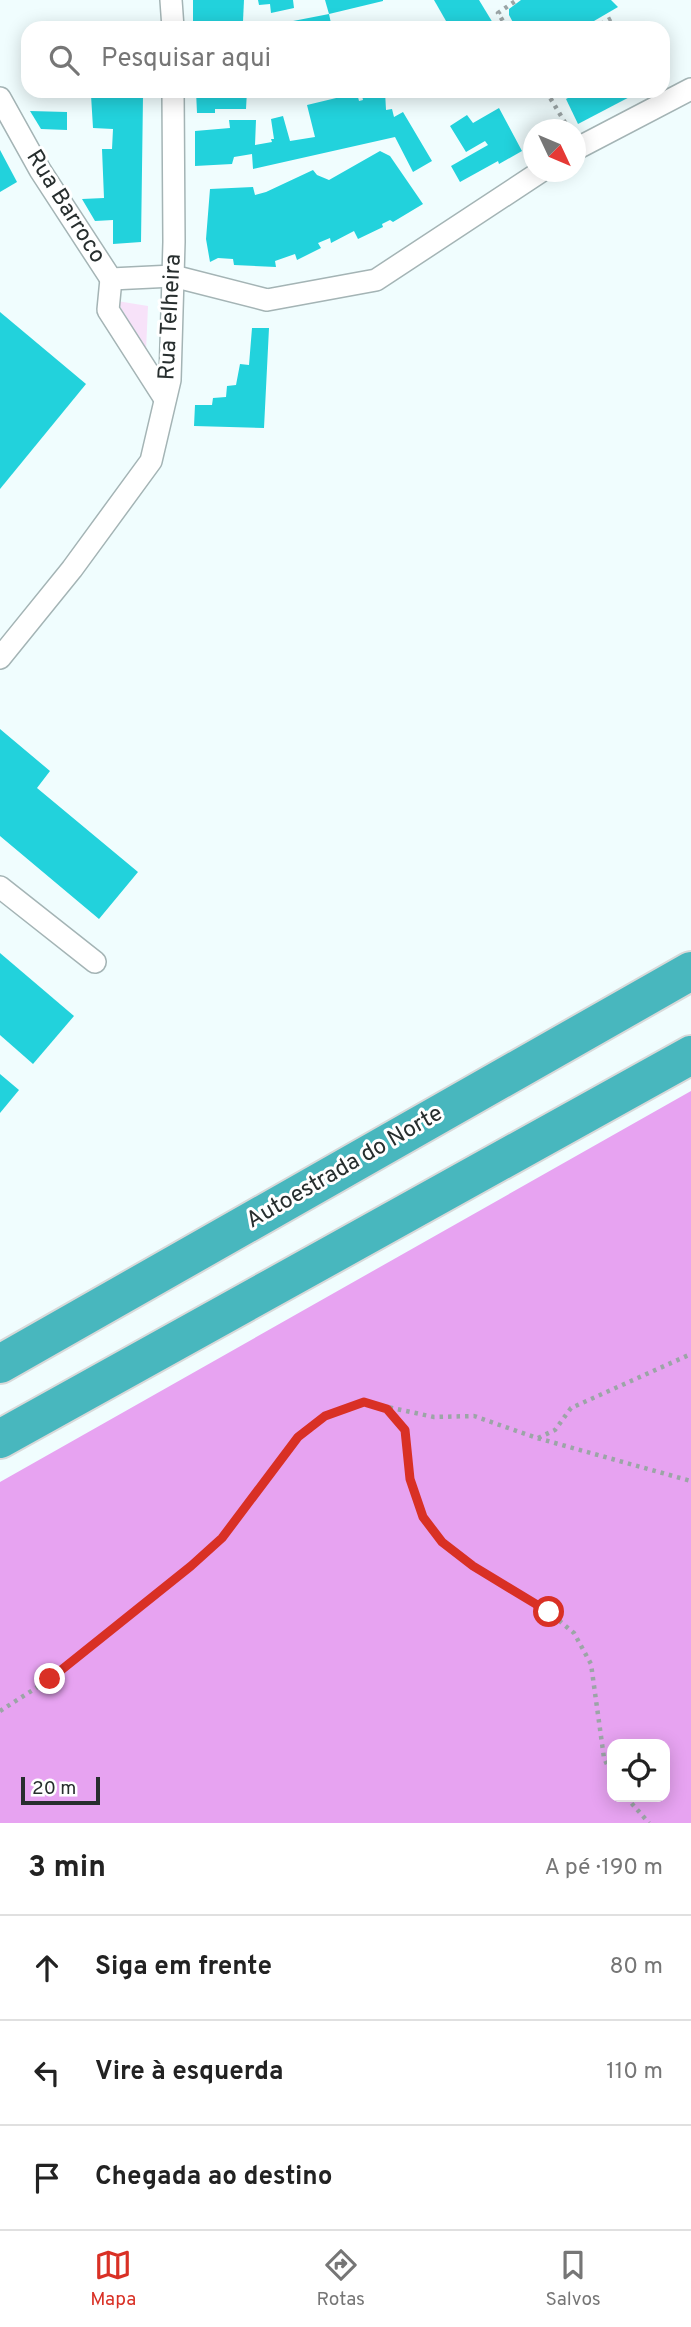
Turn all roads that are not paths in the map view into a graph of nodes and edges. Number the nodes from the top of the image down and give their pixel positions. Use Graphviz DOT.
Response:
graph roads {
  1 [pos="171,0"];
  2 [pos="172,21"];
  3 [pos="691,89"];
  4 [pos="0,98"];
  5 [pos="173,98"];
  6 [pos="586,144"];
  7 [pos="525,182"];
  8 [pos="173,276"];
  9 [pos="111,279"];
  10 [pos="166,399"];
  11 [pos="0,658"];
  12 [pos="0,887"];
  13 [pos="94,962"];
  14 [pos="691,971"];
  15 [pos="691,1055"];
  16 [pos="0,1364"];
  17 [pos="0,1439"];
  1 -- 2 [label="street"];
  3 -- 6 [label="street"];
  4 -- 9 [label="street, Rua Barroco"];
  5 -- 8 [label="street, Rua Telheira"];
  7 -- 8 [label="street, Rua Barroco"];
  8 -- 9 [label="street, Rua Barroco"];
  8 -- 10 [label="street, Rua Telheira"];
  9 -- 10 [label="street, Rua Barroco"];
  10 -- 11 [label="street, Rua Telheira"];
  12 -- 13 [label="street"];
  14 -- 16 [label="highway, Autoestrada do Norte"];
  15 -- 17 [label="highway"];
}
